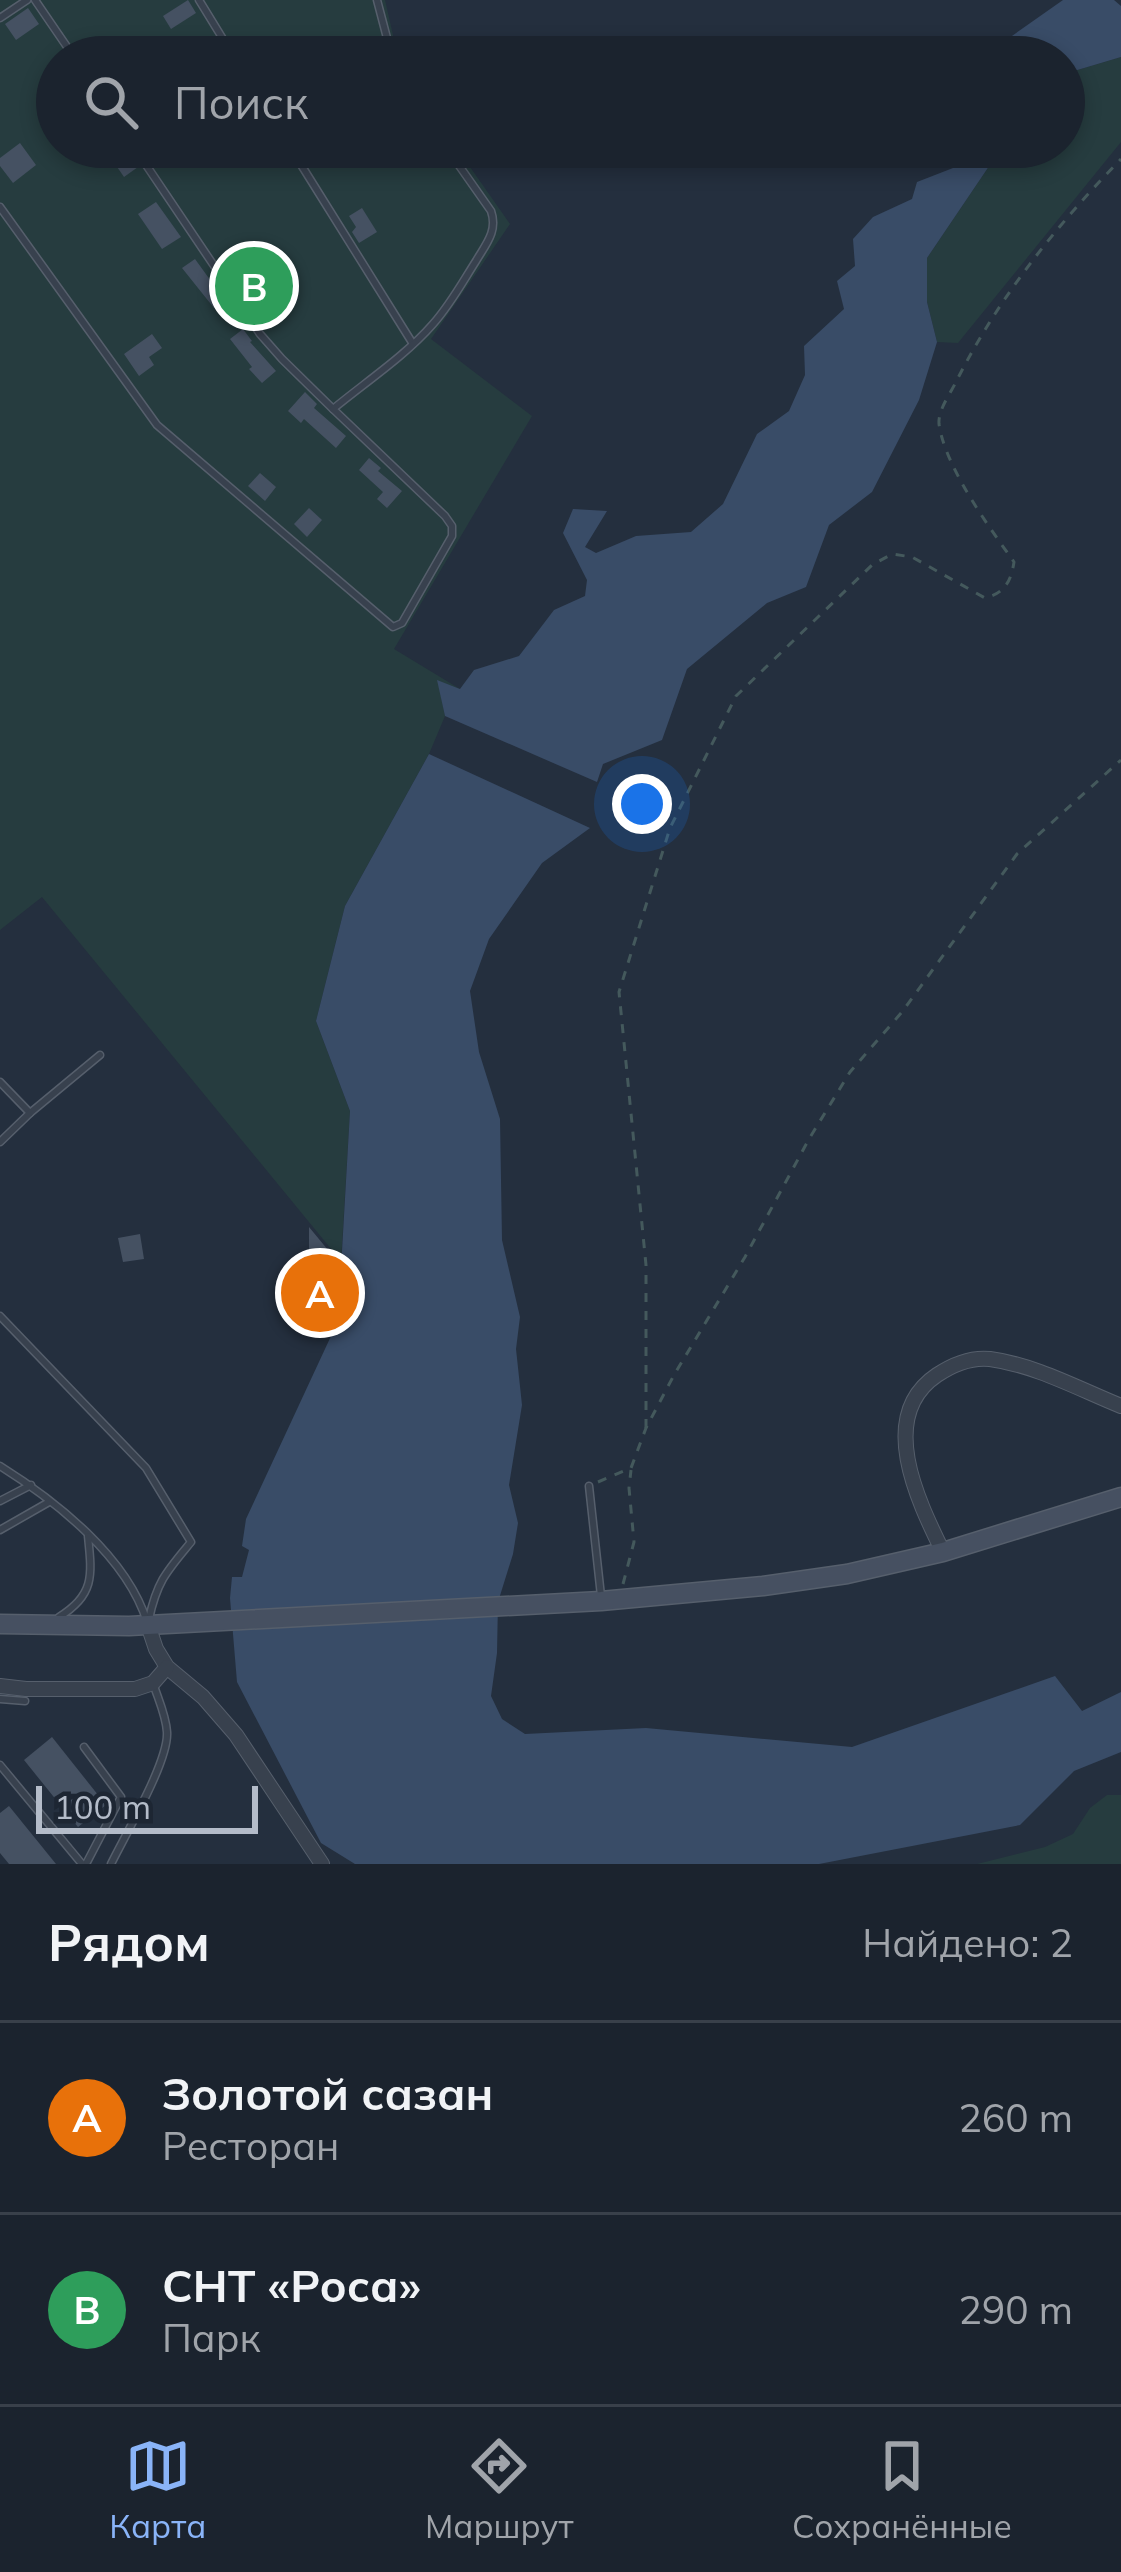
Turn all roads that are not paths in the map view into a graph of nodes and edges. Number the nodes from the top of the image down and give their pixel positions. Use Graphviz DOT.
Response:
graph roads {
  1 [pos="31,0"];
  2 [pos="199,0"];
  3 [pos="377,0"];
  4 [pos="0,18"];
  5 [pos="58,36"];
  6 [pos="221,36"];
  7 [pos="386,36"];
  8 [pos="148,168"];
  9 [pos="303,168"];
  10 [pos="460,168"];
  11 [pos="0,207"];
  12 [pos="412,344"];
  13 [pos="333,409"];
  14 [pos="100,1055"];
  15 [pos="0,1082"];
  16 [pos="30,1113"];
  17 [pos="0,1142"];
  18 [pos="0,1316"];
  19 [pos="1121,1406"];
  20 [pos="0,1466"];
  21 [pos="31,1485"];
  22 [pos="589,1486"];
  23 [pos="1121,1496"];
  24 [pos="0,1501"];
  25 [pos="50,1501"];
  26 [pos="0,1530"];
  27 [pos="87,1533"];
  28 [pos="943,1552"];
  29 [pos="601,1601"];
  30 [pos="0,1624"];
  31 [pos="148,1625"];
  32 [pos="44,1627"];
  33 [pos="167,1667"];
  34 [pos="153,1683"];
  35 [pos="0,1686"];
  36 [pos="0,1699"];
  37 [pos="25,1701"];
  38 [pos="84,1747"];
  39 [pos="0,1765"];
  40 [pos="84,1864"];
  41 [pos="111,1864"];
  42 [pos="322,1864"];
  1 -- 4 [label="lane"];
  1 -- 5 [label="lane"];
  2 -- 6 [label="lane"];
  3 -- 7 [label="lane"];
  8 -- 13 [label="lane"];
  9 -- 12 [label="lane"];
  10 -- 12 [label="lane"];
  11 -- 13 [label="lane"];
  12 -- 13 [label="lane"];
  14 -- 16 [label="lane"];
  15 -- 16 [label="lane"];
  16 -- 17 [label="lane"];
  18 -- 31 [label="lane"];
  19 -- 28 [label="street"];
  20 -- 21 [label="lane"];
  21 -- 24 [label="lane"];
  21 -- 25 [label="lane"];
  22 -- 29 [label="lane"];
  23 -- 28 [label="main road"];
  25 -- 26 [label="lane"];
  25 -- 27 [label="lane"];
  27 -- 31 [label="lane"];
  27 -- 32 [label="lane"];
  28 -- 29 [label="main road"];
  29 -- 31 [label="main road"];
  30 -- 32 [label="main road"];
  31 -- 32 [label="main road"];
  31 -- 33 [label="street"];
  33 -- 34 [label="street"];
  33 -- 42 [label="street"];
  34 -- 35 [label="street"];
  34 -- 41 [label="lane"];
  36 -- 37 [label="lane"];
  38 -- 40 [label="lane"];
  39 -- 40 [label="lane"];
}
